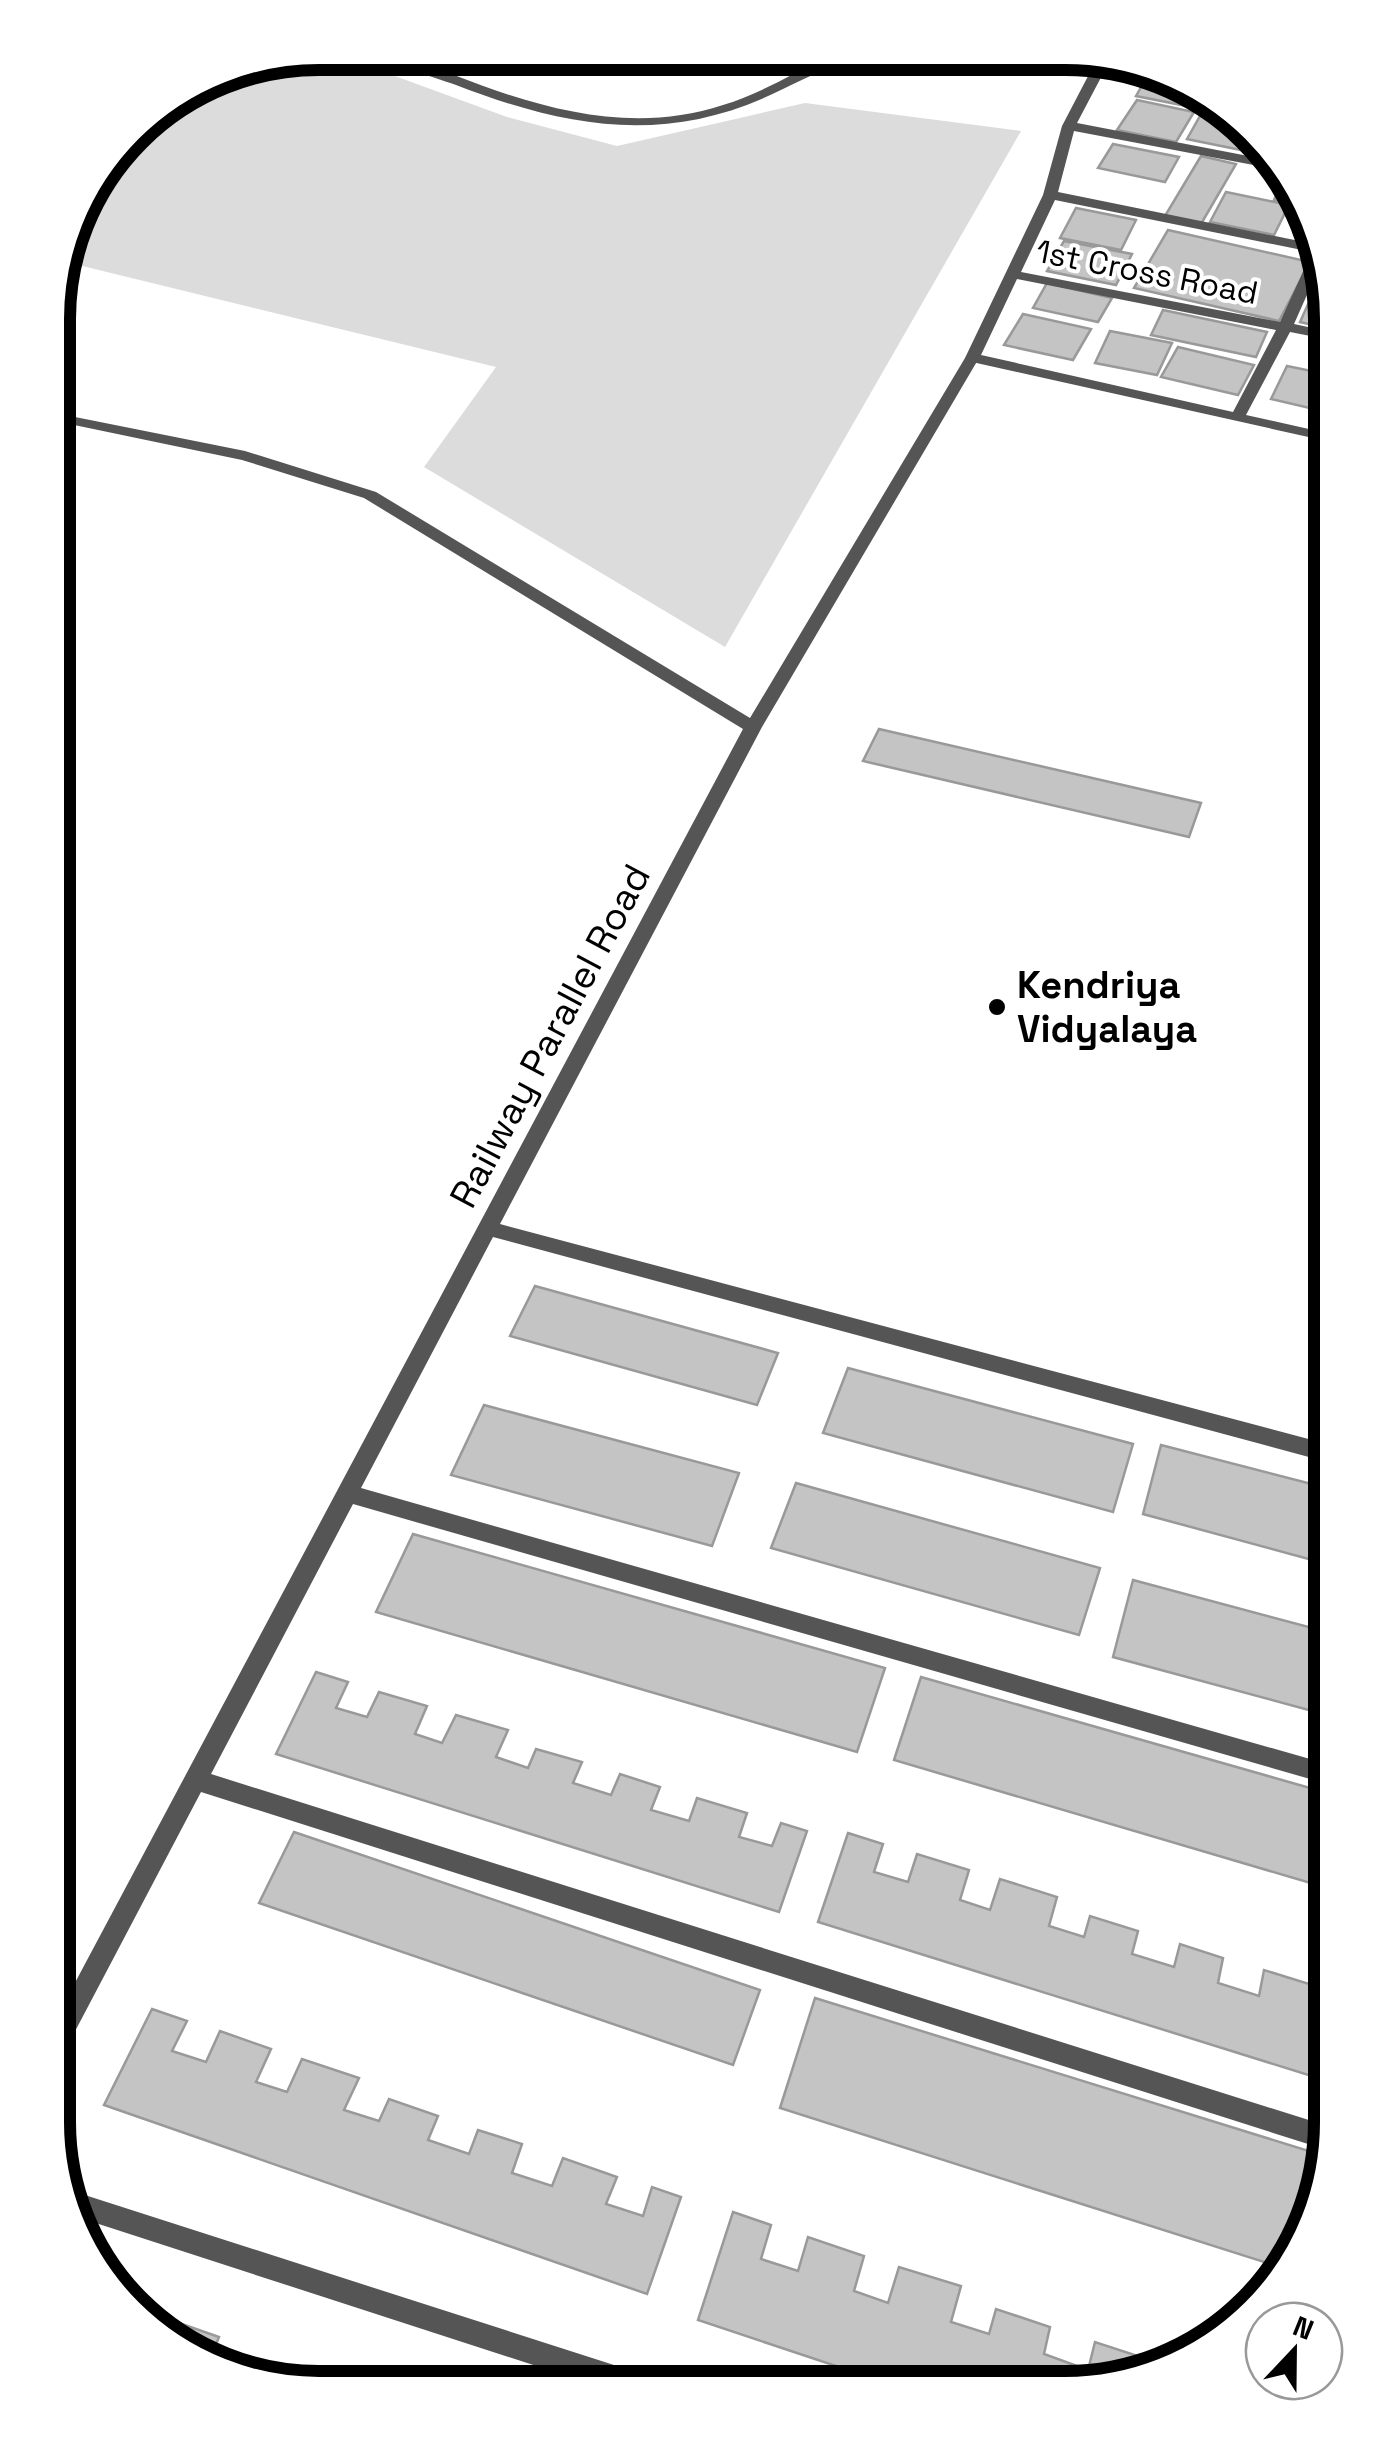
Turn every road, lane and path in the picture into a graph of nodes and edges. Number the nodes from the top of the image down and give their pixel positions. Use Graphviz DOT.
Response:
graph roads {
  1 [pos="430,70"];
  2 [pos="452,70"];
  3 [pos="808,70"];
  4 [pos="1097,73"];
  5 [pos="446,76"];
  6 [pos="1069,126"];
  7 [pos="1258,162"];
  8 [pos="1050,195"];
  9 [pos="1303,247"];
  10 [pos="1310,273"];
  11 [pos="1010,274"];
  12 [pos="1286,327"];
  13 [pos="1314,332"];
  14 [pos="972,358"];
  15 [pos="1238,416"];
  16 [pos="70,420"];
  17 [pos="1314,434"];
  18 [pos="753,727"];
  19 [pos="487,1228"];
  20 [pos="1313,1449"];
  21 [pos="346,1494"];
  22 [pos="1313,1769"];
  23 [pos="197,1780"];
  24 [pos="70,2015"];
  25 [pos="1313,2133"];
  26 [pos="85,2206"];
  27 [pos="593,2371"];
  1 -- 5 [label="street"];
  2 -- 5 [label="street"];
  3 -- 5 [label="street"];
  4 -- 6 [label="street, Railway Parallel Road"];
  6 -- 7 [label="street"];
  6 -- 8 [label="street, Railway Parallel Road"];
  8 -- 9 [label="street"];
  8 -- 11 [label="street, Railway Parallel Road"];
  10 -- 12 [label="street"];
  11 -- 12 [label="street, 1st Cross Road"];
  11 -- 14 [label="street, Railway Parallel Road"];
  12 -- 13 [label="street, 1st Cross Road"];
  12 -- 15 [label="street"];
  14 -- 15 [label="street"];
  14 -- 18 [label="street, Railway Parallel Road"];
  15 -- 17 [label="street"];
  16 -- 18 [label="street"];
  18 -- 19 [label="street, Railway Parallel Road"];
  19 -- 20 [label="street"];
  19 -- 21 [label="street, Railway Parallel Road"];
  21 -- 22 [label="street"];
  21 -- 23 [label="street, Railway Parallel Road"];
  23 -- 24 [label="street, Railway Parallel Road"];
  23 -- 25 [label="street"];
  26 -- 27 [label="street"];
}
